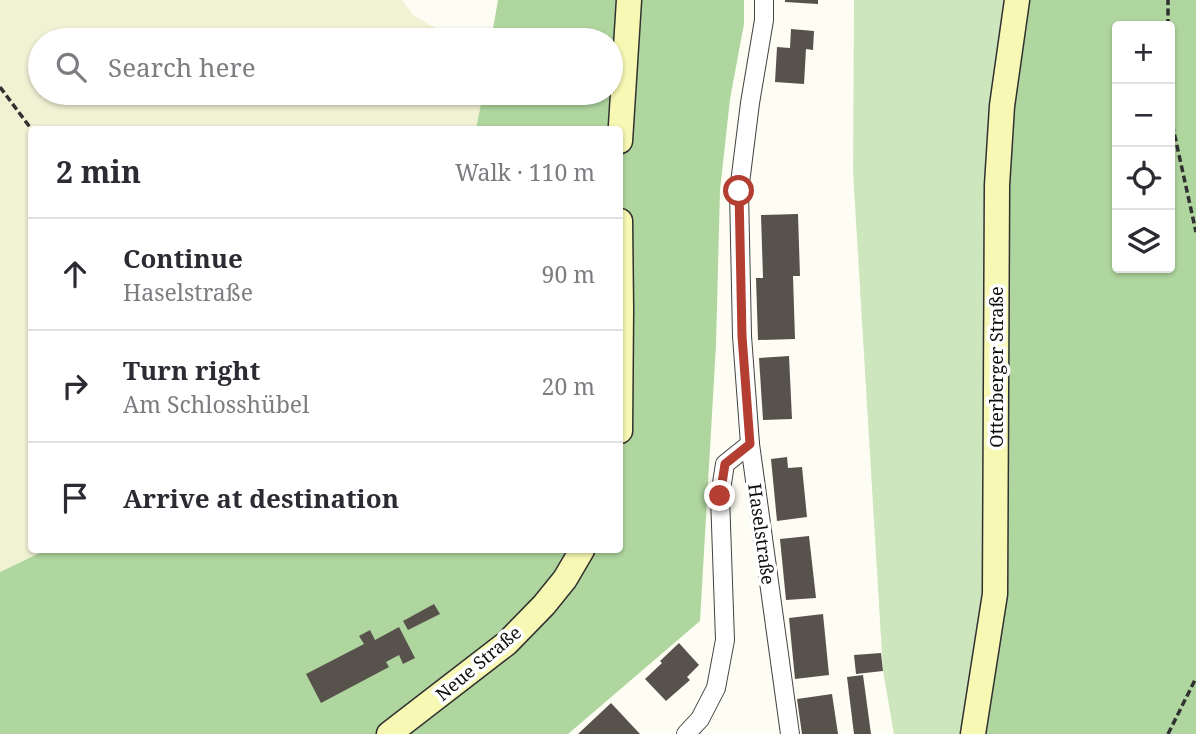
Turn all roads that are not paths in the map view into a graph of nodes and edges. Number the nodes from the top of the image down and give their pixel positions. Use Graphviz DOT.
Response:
graph roads {
  1 [pos="629,0"];
  2 [pos="764,0"];
  3 [pos="1017,0"];
  4 [pos="623,94"];
  5 [pos="622,105"];
  6 [pos="621,126"];
  7 [pos="750,444"];
  8 [pos="580,553"];
  9 [pos="389,734"];
  10 [pos="686,734"];
  11 [pos="790,734"];
  12 [pos="973,734"];
  1 -- 4 [label="street"];
  2 -- 7 [label="street, Haselstraße"];
  3 -- 12 [label="street, Otterberger Straße"];
  5 -- 6 [label="street"];
  7 -- 10 [label="street"];
  7 -- 11 [label="street, Haselstraße"];
  8 -- 9 [label="street, Neue Straße"];
}
